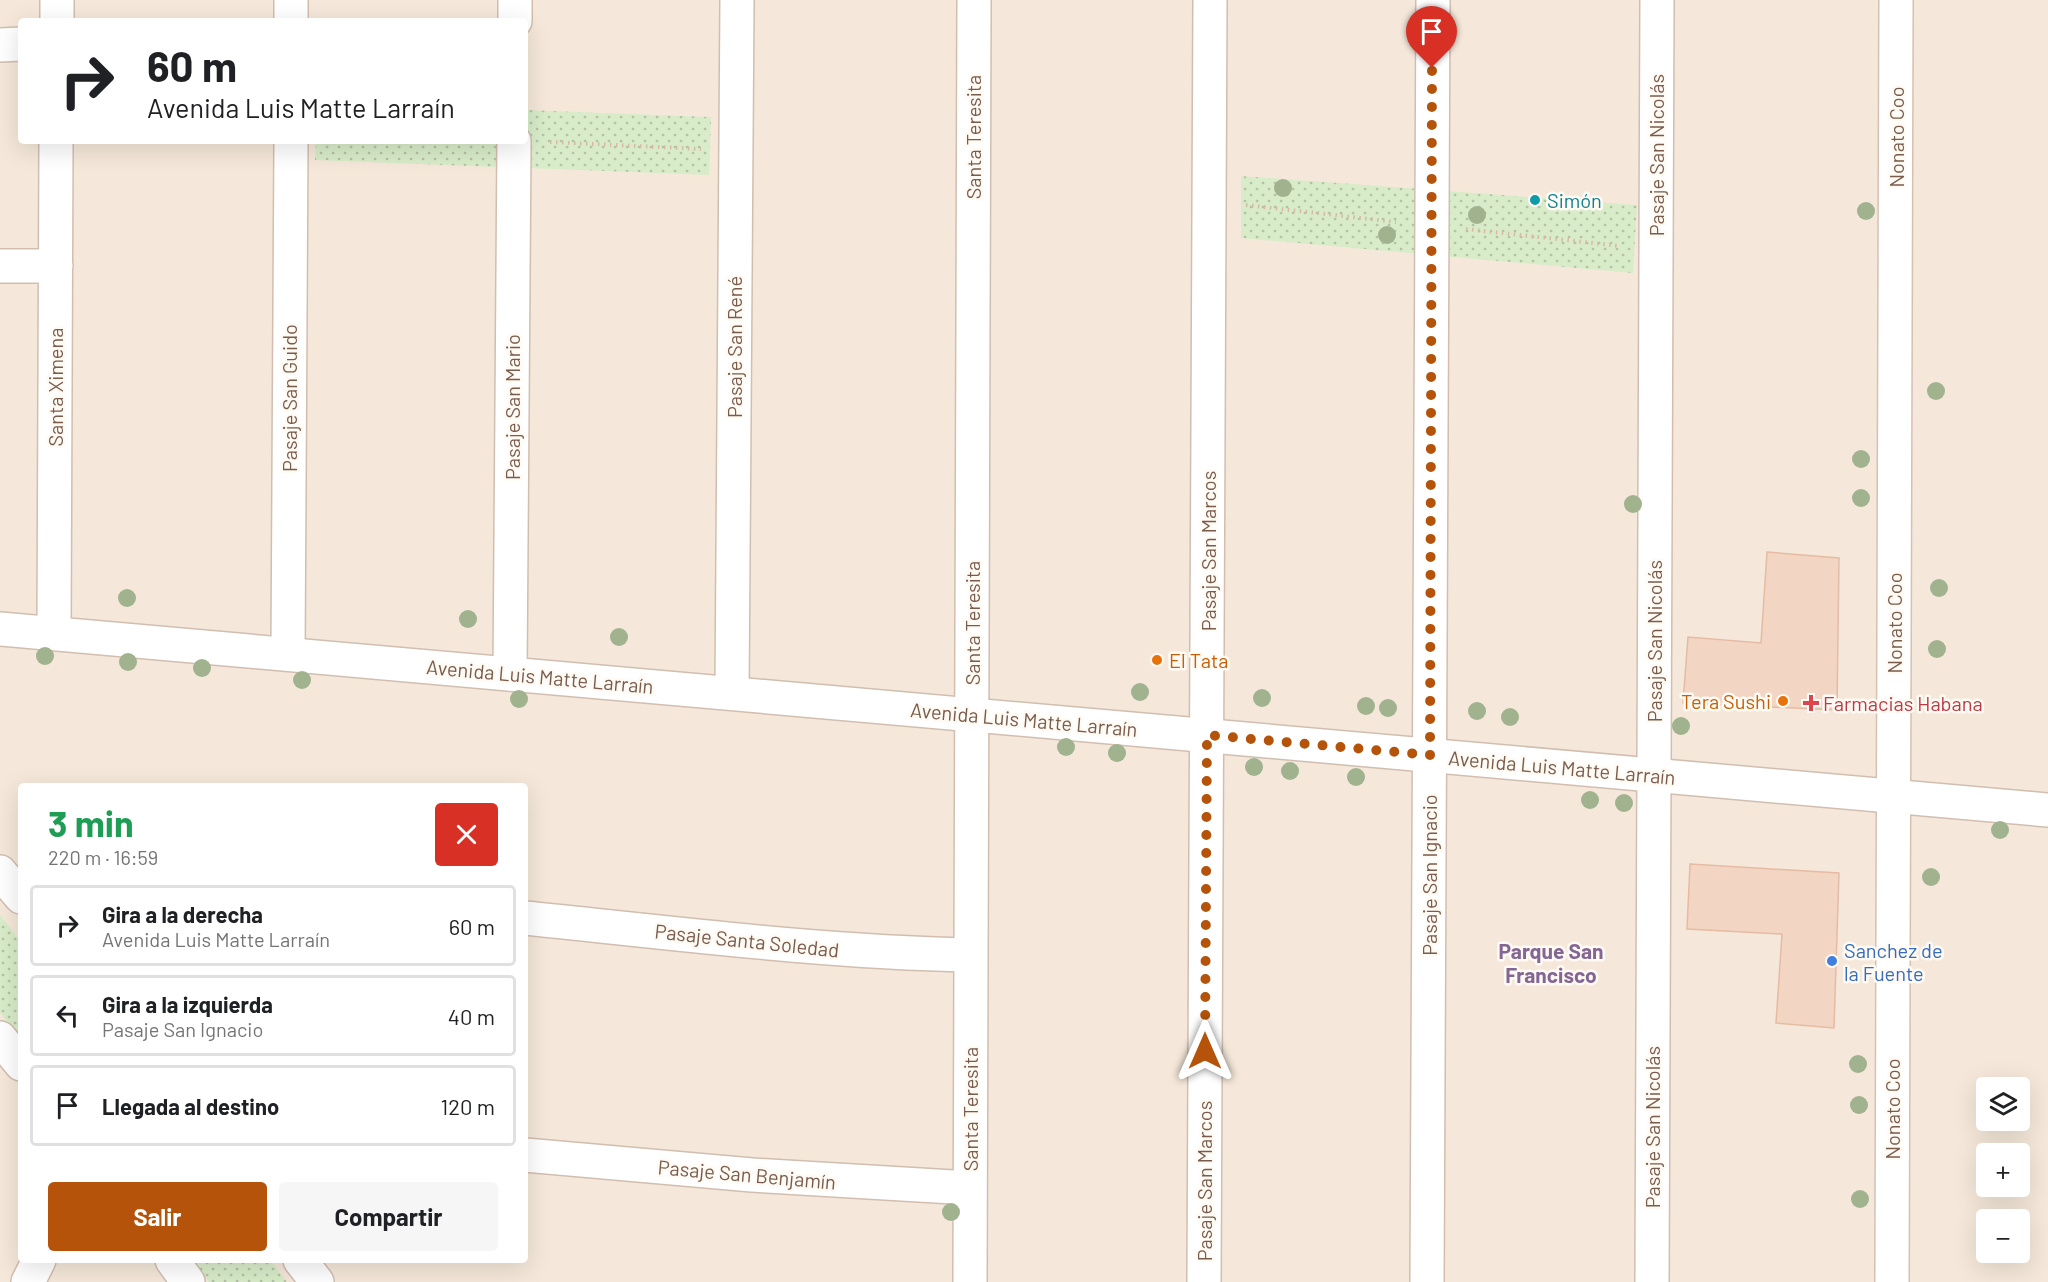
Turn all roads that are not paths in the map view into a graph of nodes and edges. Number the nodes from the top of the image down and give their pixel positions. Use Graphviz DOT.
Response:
graph roads {
  1 [pos="57,0"];
  2 [pos="291,0"];
  3 [pos="515,0"];
  4 [pos="736,0"];
  5 [pos="974,0"];
  6 [pos="1210,0"];
  7 [pos="1433,0"];
  8 [pos="1657,0"];
  9 [pos="1896,0"];
  10 [pos="57,18"];
  11 [pos="291,18"];
  12 [pos="515,18"];
  13 [pos="18,44"];
  14 [pos="0,45"];
  15 [pos="56,144"];
  16 [pos="291,144"];
  17 [pos="514,144"];
  18 [pos="0,266"];
  19 [pos="56,266"];
  20 [pos="0,628"];
  21 [pos="54,633"];
  22 [pos="288,654"];
  23 [pos="510,674"];
  24 [pos="732,693"];
  25 [pos="972,715"];
  26 [pos="1207,735"];
  27 [pos="1430,755"];
  28 [pos="1654,775"];
  29 [pos="1894,796"];
  30 [pos="2048,810"];
  31 [pos="0,872"];
  32 [pos="18,893"];
  33 [pos="528,918"];
  34 [pos="970,955"];
  35 [pos="0,1038"];
  36 [pos="18,1060"];
  37 [pos="528,1155"];
  38 [pos="970,1188"];
  39 [pos="38,1263"];
  40 [pos="174,1263"];
  41 [pos="302,1263"];
  42 [pos="28,1282"];
  43 [pos="188,1282"];
  44 [pos="316,1282"];
  45 [pos="970,1282"];
  46 [pos="1204,1282"];
  47 [pos="1427,1282"];
  48 [pos="1652,1282"];
  49 [pos="1892,1282"];
  1 -- 10 [label="street"];
  2 -- 11 [label="street"];
  3 -- 12 [label="street"];
  4 -- 24 [label="street, Pasaje San René"];
  5 -- 25 [label="street, Santa Teresita"];
  6 -- 26 [label="street, Pasaje San Marcos"];
  7 -- 27 [label="street, Pasaje San Ignacio"];
  8 -- 28 [label="street, Pasaje San Nicolás"];
  9 -- 29 [label="street, Nonato Coo"];
  13 -- 14 [label="street"];
  15 -- 19 [label="street, Santa Ximena"];
  16 -- 22 [label="street, Pasaje San Guido"];
  17 -- 23 [label="street, Pasaje San Mario"];
  18 -- 19 [label="street"];
  19 -- 21 [label="street, Santa Ximena"];
  20 -- 21 [label="street, Avenida Luis Matte Larraín"];
  21 -- 22 [label="street, Avenida Luis Matte Larraín"];
  22 -- 23 [label="street, Avenida Luis Matte Larraín"];
  23 -- 24 [label="street, Avenida Luis Matte Larraín"];
  24 -- 25 [label="street, Avenida Luis Matte Larraín"];
  25 -- 26 [label="street, Avenida Luis Matte Larraín"];
  25 -- 34 [label="street, Santa Teresita"];
  26 -- 27 [label="street, Avenida Luis Matte Larraín"];
  26 -- 46 [label="street, Pasaje San Marcos"];
  27 -- 28 [label="street, Avenida Luis Matte Larraín"];
  27 -- 47 [label="street, Pasaje San Ignacio"];
  28 -- 29 [label="street, Avenida Luis Matte Larraín"];
  28 -- 48 [label="street, Pasaje San Nicolás"];
  29 -- 30 [label="street, Avenida Luis Matte Larraín"];
  29 -- 49 [label="street, Nonato Coo"];
  31 -- 32 [label="street"];
  33 -- 34 [label="street, Pasaje Santa Soledad"];
  34 -- 38 [label="street, Santa Teresita"];
  35 -- 36 [label="street"];
  37 -- 38 [label="street, Pasaje San Benjamín"];
  38 -- 45 [label="street, Santa Teresita"];
  39 -- 42 [label="street"];
  40 -- 43 [label="street"];
  41 -- 44 [label="street"];
}
